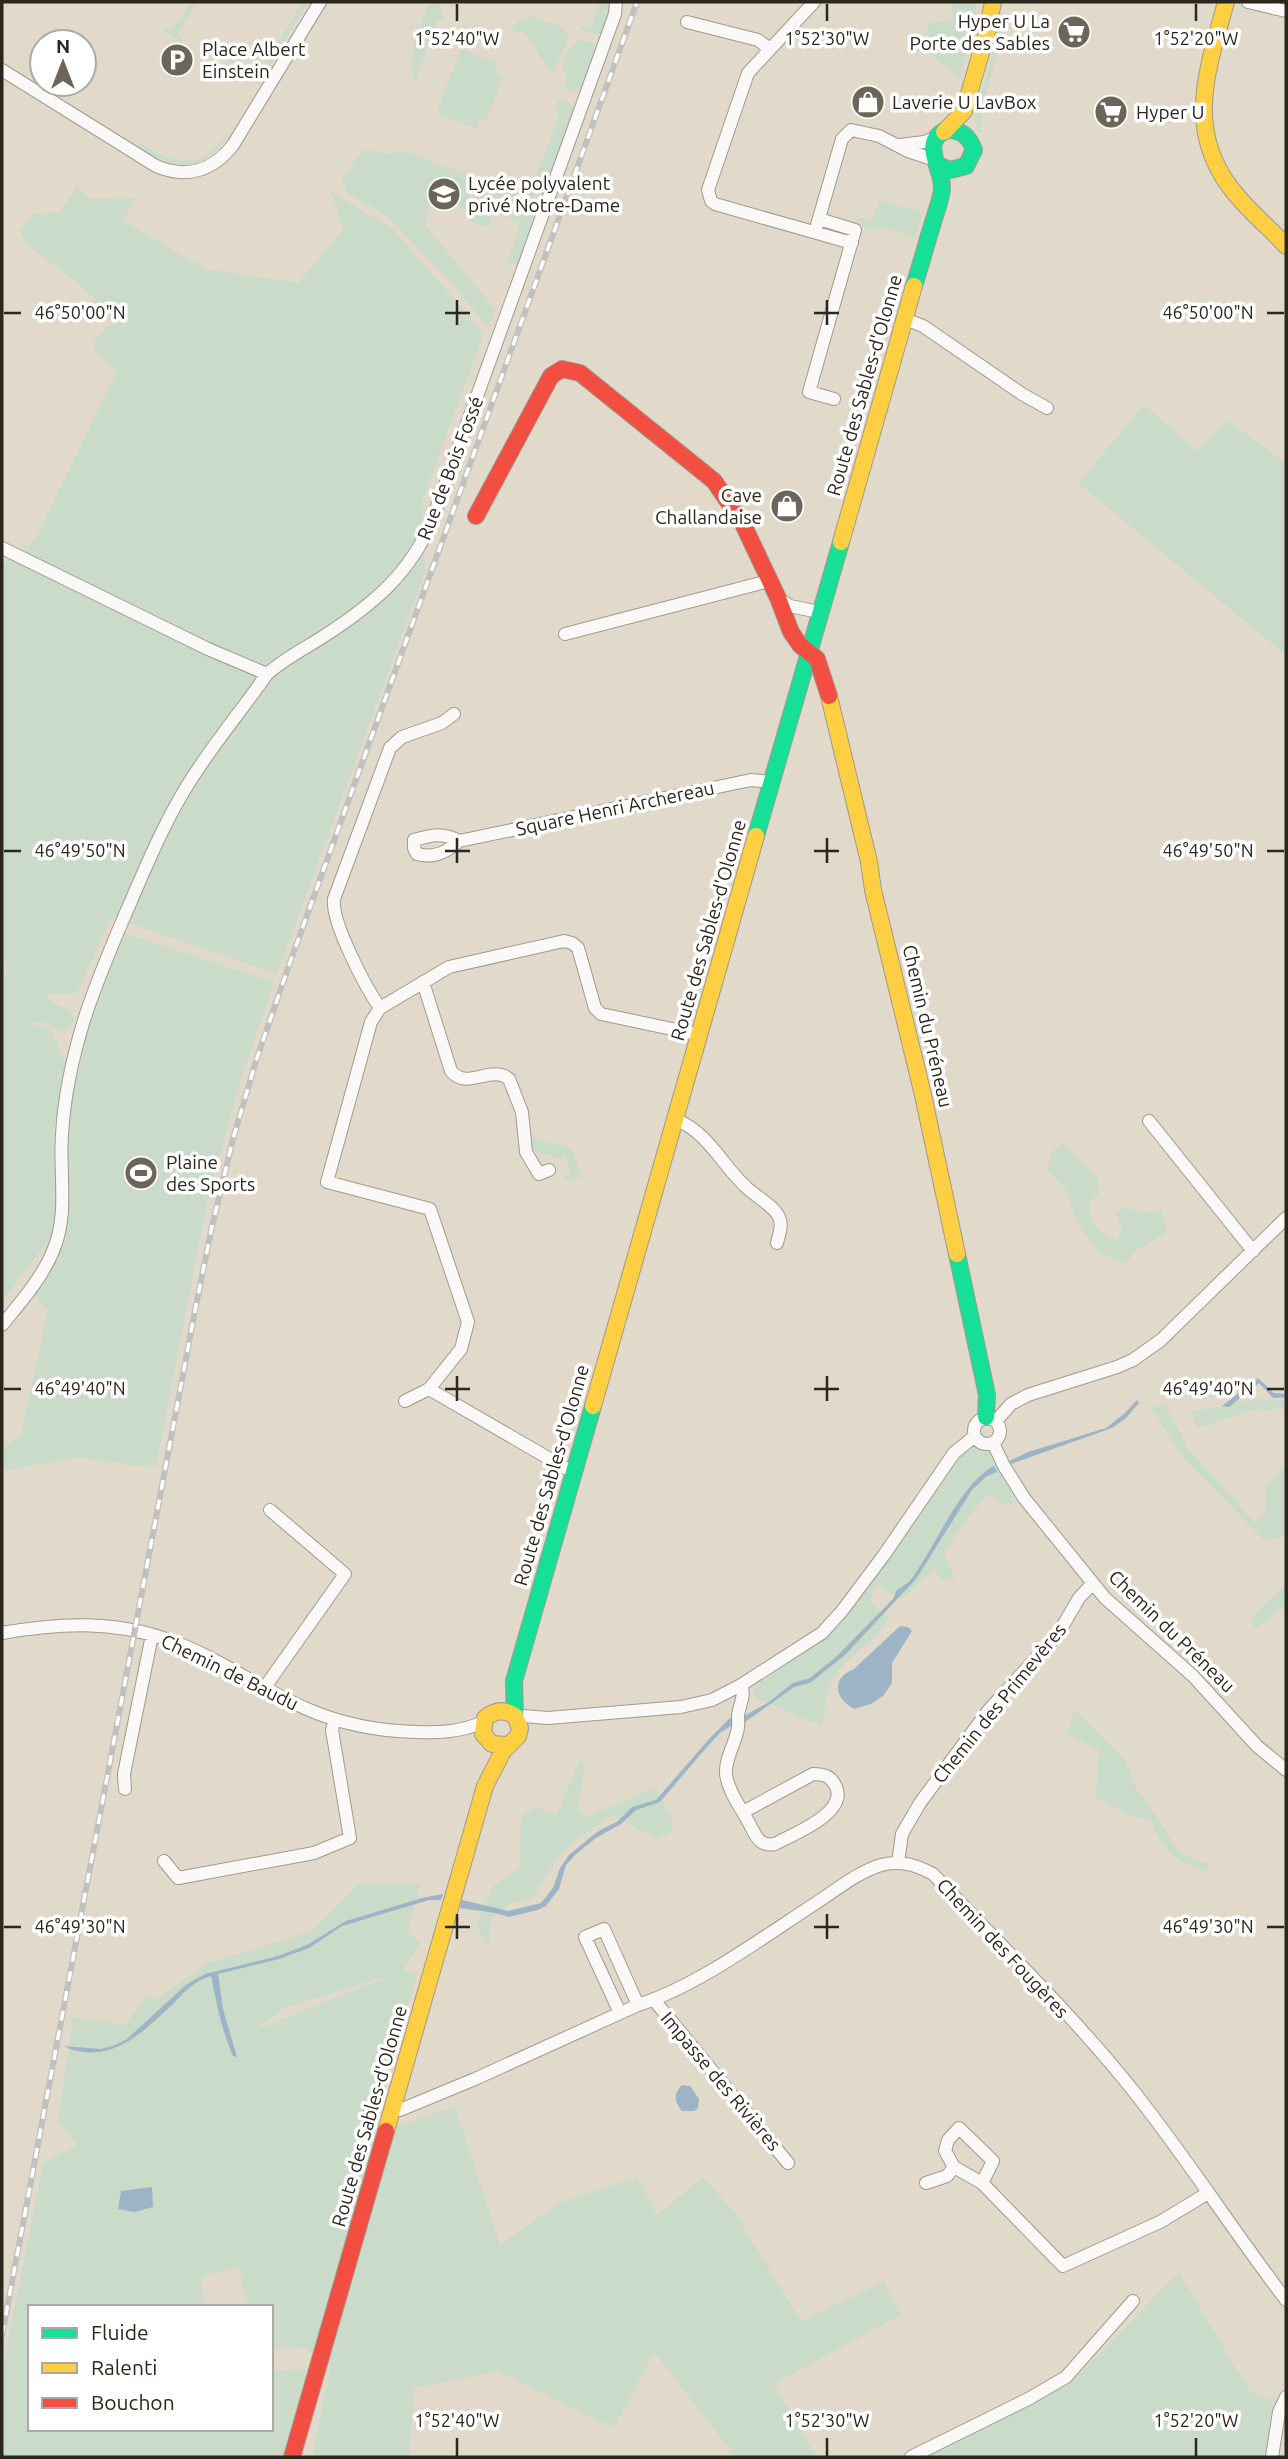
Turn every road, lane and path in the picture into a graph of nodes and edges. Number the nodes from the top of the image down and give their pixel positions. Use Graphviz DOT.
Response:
graph roads {
  1 [pos="320,2"];
  2 [pos="616,2"];
  3 [pos="814,2"];
  4 [pos="993,2"];
  5 [pos="1226,2"];
  6 [pos="1248,2"];
  7 [pos="1286,10"];
  8 [pos="687,22"];
  9 [pos="770,49"];
  10 [pos="2,70"];
  11 [pos="964,111"];
  12 [pos="941,134"];
  13 [pos="971,140"];
  14 [pos="899,145"];
  15 [pos="936,163"];
  16 [pos="961,169"];
  17 [pos="942,190"];
  18 [pos="817,226"];
  19 [pos="1286,246"];
  20 [pos="905,319"];
  21 [pos="834,399"];
  22 [pos="1047,408"];
  23 [pos="476,516"];
  24 [pos="2,548"];
  25 [pos="769,581"];
  26 [pos="778,597"];
  27 [pos="819,612"];
  28 [pos="565,634"];
  29 [pos="808,650"];
  30 [pos="267,674"];
  31 [pos="454,713"];
  32 [pos="772,782"];
  33 [pos="459,841"];
  34 [pos="423,982"];
  35 [pos="380,1008"];
  36 [pos="699,1035"];
  37 [pos="675,1119"];
  38 [pos="1149,1121"];
  39 [pos="549,1170"];
  40 [pos="1286,1218"];
  41 [pos="777,1243"];
  42 [pos="1253,1251"];
  43 [pos="2,1325"];
  44 [pos="429,1389"];
  45 [pos="405,1401"];
  46 [pos="991,1419"];
  47 [pos="975,1436"];
  48 [pos="993,1443"];
  49 [pos="574,1473"];
  50 [pos="270,1510"];
  51 [pos="1092,1584"];
  52 [pos="2,1633"];
  53 [pos="152,1635"];
  54 [pos="514,1681"];
  55 [pos="741,1685"];
  56 [pos="265,1688"];
  57 [pos="496,1710"];
  58 [pos="335,1719"];
  59 [pos="517,1722"];
  60 [pos="486,1734"];
  61 [pos="507,1745"];
  62 [pos="1286,1770"];
  63 [pos="485,1786"];
  64 [pos="125,1789"];
  65 [pos="743,1812"];
  66 [pos="164,1861"];
  67 [pos="898,1863"];
  68 [pos="654,2000"];
  69 [pos="638,2004"];
  70 [pos="620,2013"];
  71 [pos="393,2108"];
  72 [pos="788,2163"];
  73 [pos="954,2167"];
  74 [pos="926,2183"];
  75 [pos="982,2183"];
  76 [pos="1208,2193"];
  77 [pos="1286,2300"];
  78 [pos="1133,2301"];
  79 [pos="1286,2397"];
  80 [pos="292,2457"];
  81 [pos="911,2457"];
  82 [pos="1272,2457"];
  1 -- 10 [label="street"];
  2 -- 30 [label="street, Rue de Bois Fossé"];
  3 -- 9 [label="street"];
  4 -- 11 [label="main road"];
  5 -- 19 [label="main road"];
  6 -- 7 [label="street"];
  8 -- 9 [label="street"];
  9 -- 18 [label="street"];
  11 -- 12 [label="main road"];
  11 -- 13 [label="main road"];
  12 -- 13 [label="main road"];
  12 -- 14 [label="street"];
  12 -- 15 [label="main road"];
  13 -- 16 [label="main road"];
  14 -- 15 [label="street"];
  14 -- 18 [label="street"];
  15 -- 16 [label="main road"];
  15 -- 17 [label="main road, Route des Sables-d'Olonne"];
  16 -- 17 [label="main road, Route des Sables-d'Olonne"];
  17 -- 20 [label="main road, Route des Sables-d'Olonne"];
  18 -- 21 [label="street"];
  20 -- 22 [label="street"];
  20 -- 27 [label="main road, Route des Sables-d'Olonne"];
  23 -- 25 [label="main road, Chemin du Préneau"];
  24 -- 30 [label="street"];
  25 -- 26 [label="main road, Chemin du Préneau"];
  25 -- 28 [label="street"];
  26 -- 27 [label="street"];
  26 -- 29 [label="main road, Chemin du Préneau"];
  27 -- 29 [label="main road, Route des Sables-d'Olonne"];
  29 -- 32 [label="main road, Route des Sables-d'Olonne"];
  29 -- 46 [label="main road, Chemin du Préneau"];
  30 -- 43 [label="street, Rue de Bois Fossé"];
  31 -- 35 [label="street"];
  32 -- 33 [label="street, Square Henri Archereau"];
  32 -- 36 [label="main road, Route des Sables-d'Olonne"];
  34 -- 35 [label="street"];
  34 -- 36 [label="street"];
  34 -- 39 [label="street"];
  35 -- 44 [label="street"];
  36 -- 37 [label="main road, Route des Sables-d'Olonne"];
  37 -- 41 [label="street"];
  37 -- 49 [label="main road, Route des Sables-d'Olonne"];
  38 -- 42 [label="street"];
  40 -- 42 [label="street"];
  42 -- 46 [label="street"];
  44 -- 45 [label="street"];
  44 -- 49 [label="street"];
  46 -- 47 [label="street"];
  46 -- 48 [label="street"];
  47 -- 48 [label="street"];
  47 -- 55 [label="street"];
  48 -- 51 [label="street, Chemin du Préneau"];
  49 -- 54 [label="main road, Route des Sables-d'Olonne"];
  50 -- 56 [label="street"];
  51 -- 62 [label="street, Chemin du Préneau"];
  51 -- 67 [label="street, Chemin des Primevères"];
  52 -- 53 [label="street, Chemin de Baudu"];
  53 -- 56 [label="street, Chemin de Baudu"];
  53 -- 64 [label="street"];
  54 -- 57 [label="main road, Route des Sables-d'Olonne"];
  54 -- 59 [label="main road, Route des Sables-d'Olonne"];
  55 -- 59 [label="street"];
  55 -- 65 [label="street"];
  56 -- 58 [label="street, Chemin de Baudu"];
  57 -- 59 [label="main road"];
  57 -- 60 [label="main road, Route des Sables-d'Olonne"];
  58 -- 60 [label="street, Chemin de Baudu"];
  58 -- 66 [label="street"];
  59 -- 61 [label="main road, Route des Sables-d'Olonne"];
  60 -- 61 [label="main road"];
  60 -- 63 [label="main road, Route des Sables-d'Olonne"];
  61 -- 63 [label="main road, Route des Sables-d'Olonne"];
  63 -- 71 [label="main road, Route des Sables-d'Olonne"];
  65 -- 65 [label="street"];
  67 -- 68 [label="street"];
  67 -- 76 [label="street, Chemin des Fougères"];
  68 -- 69 [label="street"];
  68 -- 72 [label="street, Impasse des Rivières"];
  69 -- 70 [label="street"];
  69 -- 70 [label="street"];
  70 -- 71 [label="street"];
  71 -- 80 [label="main road, Route des Sables-d'Olonne"];
  73 -- 74 [label="street"];
  73 -- 75 [label="street"];
  73 -- 75 [label="street"];
  75 -- 76 [label="street"];
  76 -- 77 [label="street, Chemin des Fougères"];
  78 -- 81 [label="street"];
  79 -- 82 [label="street"];
}
